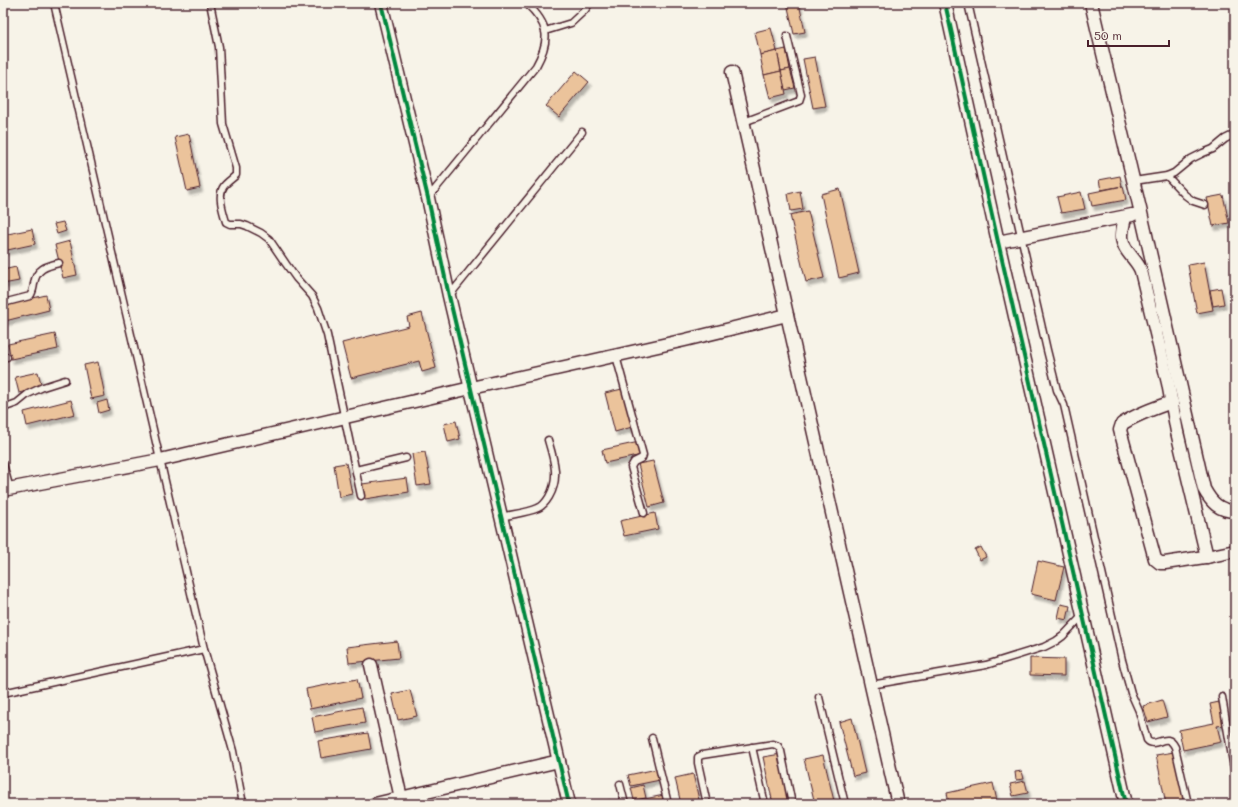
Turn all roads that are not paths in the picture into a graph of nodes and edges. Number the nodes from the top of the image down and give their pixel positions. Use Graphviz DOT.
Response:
graph roads {
  1 [pos="54,3"];
  2 [pos="210,3"];
  3 [pos="381,3"];
  4 [pos="526,3"];
  5 [pos="590,3"];
  6 [pos="945,3"];
  7 [pos="968,3"];
  8 [pos="1091,3"];
  9 [pos="545,31"];
  10 [pos="787,36"];
  11 [pos="732,72"];
  12 [pos="744,122"];
  13 [pos="582,132"];
  14 [pos="1235,134"];
  15 [pos="1166,176"];
  16 [pos="1134,181"];
  17 [pos="428,198"];
  18 [pos="1205,205"];
  19 [pos="1141,213"];
  20 [pos="1125,217"];
  21 [pos="1021,237"];
  22 [pos="998,242"];
  23 [pos="59,263"];
  24 [pos="449,296"];
  25 [pos="3,303"];
  26 [pos="787,315"];
  27 [pos="616,356"];
  28 [pos="65,380"];
  29 [pos="471,388"];
  30 [pos="1172,402"];
  31 [pos="3,408"];
  32 [pos="344,417"];
  33 [pos="548,440"];
  34 [pos="406,458"];
  35 [pos="160,460"];
  36 [pos="3,464"];
  37 [pos="356,470"];
  38 [pos="7,490"];
  39 [pos="361,496"];
  40 [pos="1235,511"];
  41 [pos="644,513"];
  42 [pos="501,517"];
  43 [pos="1235,551"];
  44 [pos="1207,557"];
  45 [pos="1083,615"];
  46 [pos="204,649"];
  47 [pos="371,665"];
  48 [pos="871,685"];
  49 [pos="3,693"];
  50 [pos="819,697"];
  51 [pos="1222,697"];
  52 [pos="652,738"];
  53 [pos="752,747"];
  54 [pos="559,761"];
  55 [pos="1235,775"];
  56 [pos="620,784"];
  57 [pos="409,799"];
  58 [pos="243,804"];
  59 [pos="374,804"];
  60 [pos="569,804"];
  61 [pos="625,804"];
  62 [pos="668,804"];
  63 [pos="707,804"];
  64 [pos="765,804"];
  65 [pos="792,804"];
  66 [pos="845,804"];
  67 [pos="898,804"];
  68 [pos="1126,804"];
  69 [pos="1188,804"];
  1 -- 35 [label="lane"];
  2 -- 32 [label="lane"];
  3 -- 17 [label="street"];
  4 -- 9 [label="lane"];
  5 -- 9 [label="lane"];
  6 -- 22 [label="street"];
  7 -- 21 [label="lane"];
  8 -- 16 [label="street"];
  9 -- 17 [label="lane"];
  10 -- 12 [label="lane"];
  11 -- 12 [label="street"];
  12 -- 26 [label="street"];
  13 -- 24 [label="lane"];
  14 -- 15 [label="lane"];
  15 -- 16 [label="lane"];
  15 -- 18 [label="lane"];
  16 -- 19 [label="street"];
  17 -- 24 [label="street"];
  19 -- 20 [label="street"];
  19 -- 40 [label="street"];
  20 -- 21 [label="street"];
  20 -- 30 [label="street"];
  21 -- 22 [label="street"];
  21 -- 69 [label="lane"];
  22 -- 45 [label="street"];
  23 -- 25 [label="lane"];
  24 -- 29 [label="street"];
  26 -- 27 [label="street"];
  26 -- 48 [label="street"];
  27 -- 29 [label="street"];
  27 -- 41 [label="lane"];
  28 -- 31 [label="lane"];
  29 -- 32 [label="street"];
  29 -- 42 [label="street"];
  30 -- 44 [label="street"];
  30 -- 44 [label="street"];
  32 -- 35 [label="street"];
  32 -- 37 [label="lane"];
  33 -- 42 [label="lane"];
  34 -- 37 [label="lane"];
  35 -- 38 [label="street"];
  35 -- 46 [label="lane"];
  36 -- 38 [label="lane"];
  37 -- 39 [label="lane"];
  42 -- 54 [label="street"];
  43 -- 44 [label="street"];
  45 -- 48 [label="lane"];
  45 -- 68 [label="street"];
  46 -- 49 [label="lane"];
  46 -- 58 [label="lane"];
  47 -- 57 [label="street"];
  48 -- 67 [label="street"];
  50 -- 66 [label="lane"];
  51 -- 55 [label="lane"];
  52 -- 62 [label="lane"];
  53 -- 63 [label="lane"];
  53 -- 64 [label="lane"];
  53 -- 65 [label="lane"];
  54 -- 57 [label="street"];
  54 -- 60 [label="street"];
  56 -- 61 [label="lane"];
  57 -- 59 [label="street"];
}
